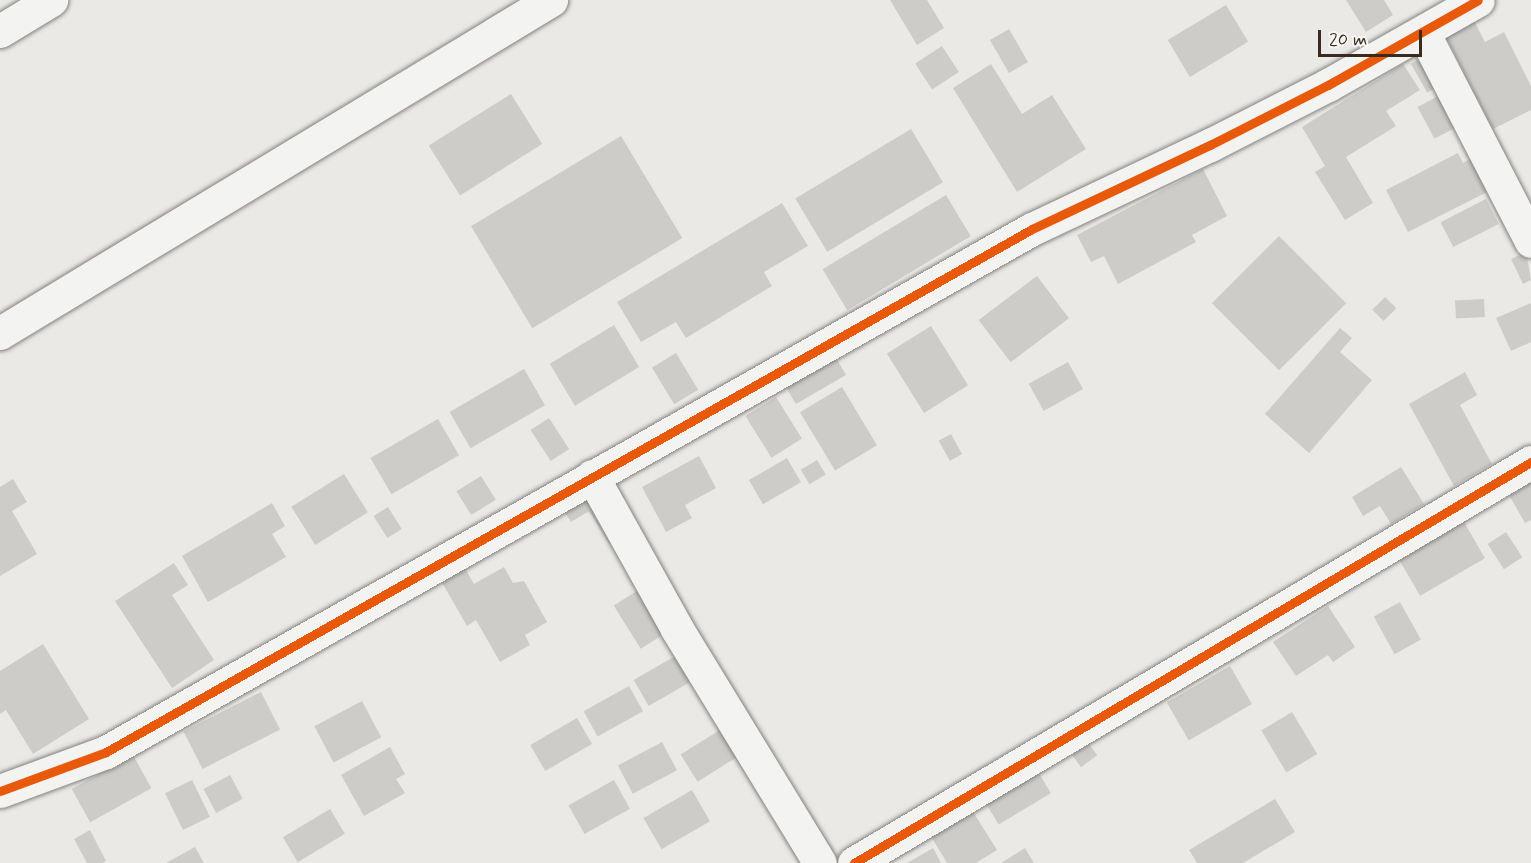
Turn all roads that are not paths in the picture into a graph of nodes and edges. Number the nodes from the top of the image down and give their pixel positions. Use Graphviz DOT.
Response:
graph roads {
  1 [pos="51,0"];
  2 [pos="551,0"];
  3 [pos="1478,0"];
  4 [pos="0,31"];
  5 [pos="1423,32"];
  6 [pos="1531,241"];
  7 [pos="0,333"];
  8 [pos="1531,462"];
  9 [pos="592,476"];
  10 [pos="0,791"];
  11 [pos="820,863"];
  12 [pos="854,863"];
  1 -- 4 [label="street"];
  2 -- 7 [label="street"];
  3 -- 5 [label="street"];
  5 -- 6 [label="street"];
  5 -- 9 [label="street"];
  8 -- 12 [label="street"];
  9 -- 10 [label="street"];
  9 -- 11 [label="street"];
}
